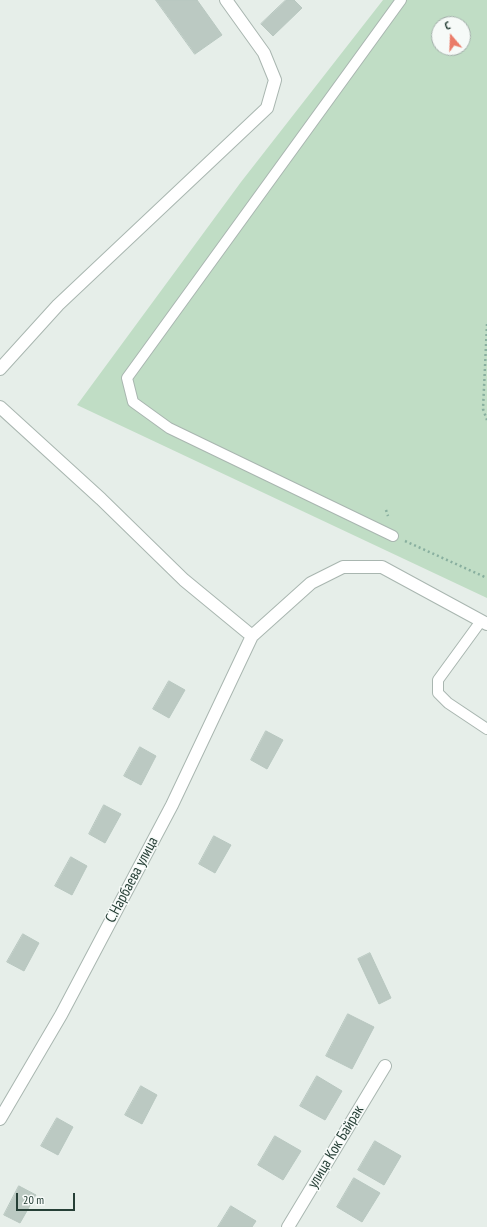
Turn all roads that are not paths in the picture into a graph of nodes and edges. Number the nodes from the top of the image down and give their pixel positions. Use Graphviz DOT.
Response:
graph roads {
  1 [pos="226,0"];
  2 [pos="401,0"];
  3 [pos="0,369"];
  4 [pos="0,407"];
  5 [pos="394,536"];
  6 [pos="484,623"];
  7 [pos="252,636"];
  8 [pos="487,729"];
  9 [pos="385,1066"];
  10 [pos="0,1119"];
  11 [pos="288,1227"];
  1 -- 3 [label="street"];
  2 -- 5 [label="lane"];
  4 -- 7 [label="street"];
  6 -- 7 [label="street"];
  6 -- 8 [label="lane"];
  7 -- 10 [label="street, С.Нарбаева улица"];
  9 -- 11 [label="street, улица Кок Байрак"];
}
